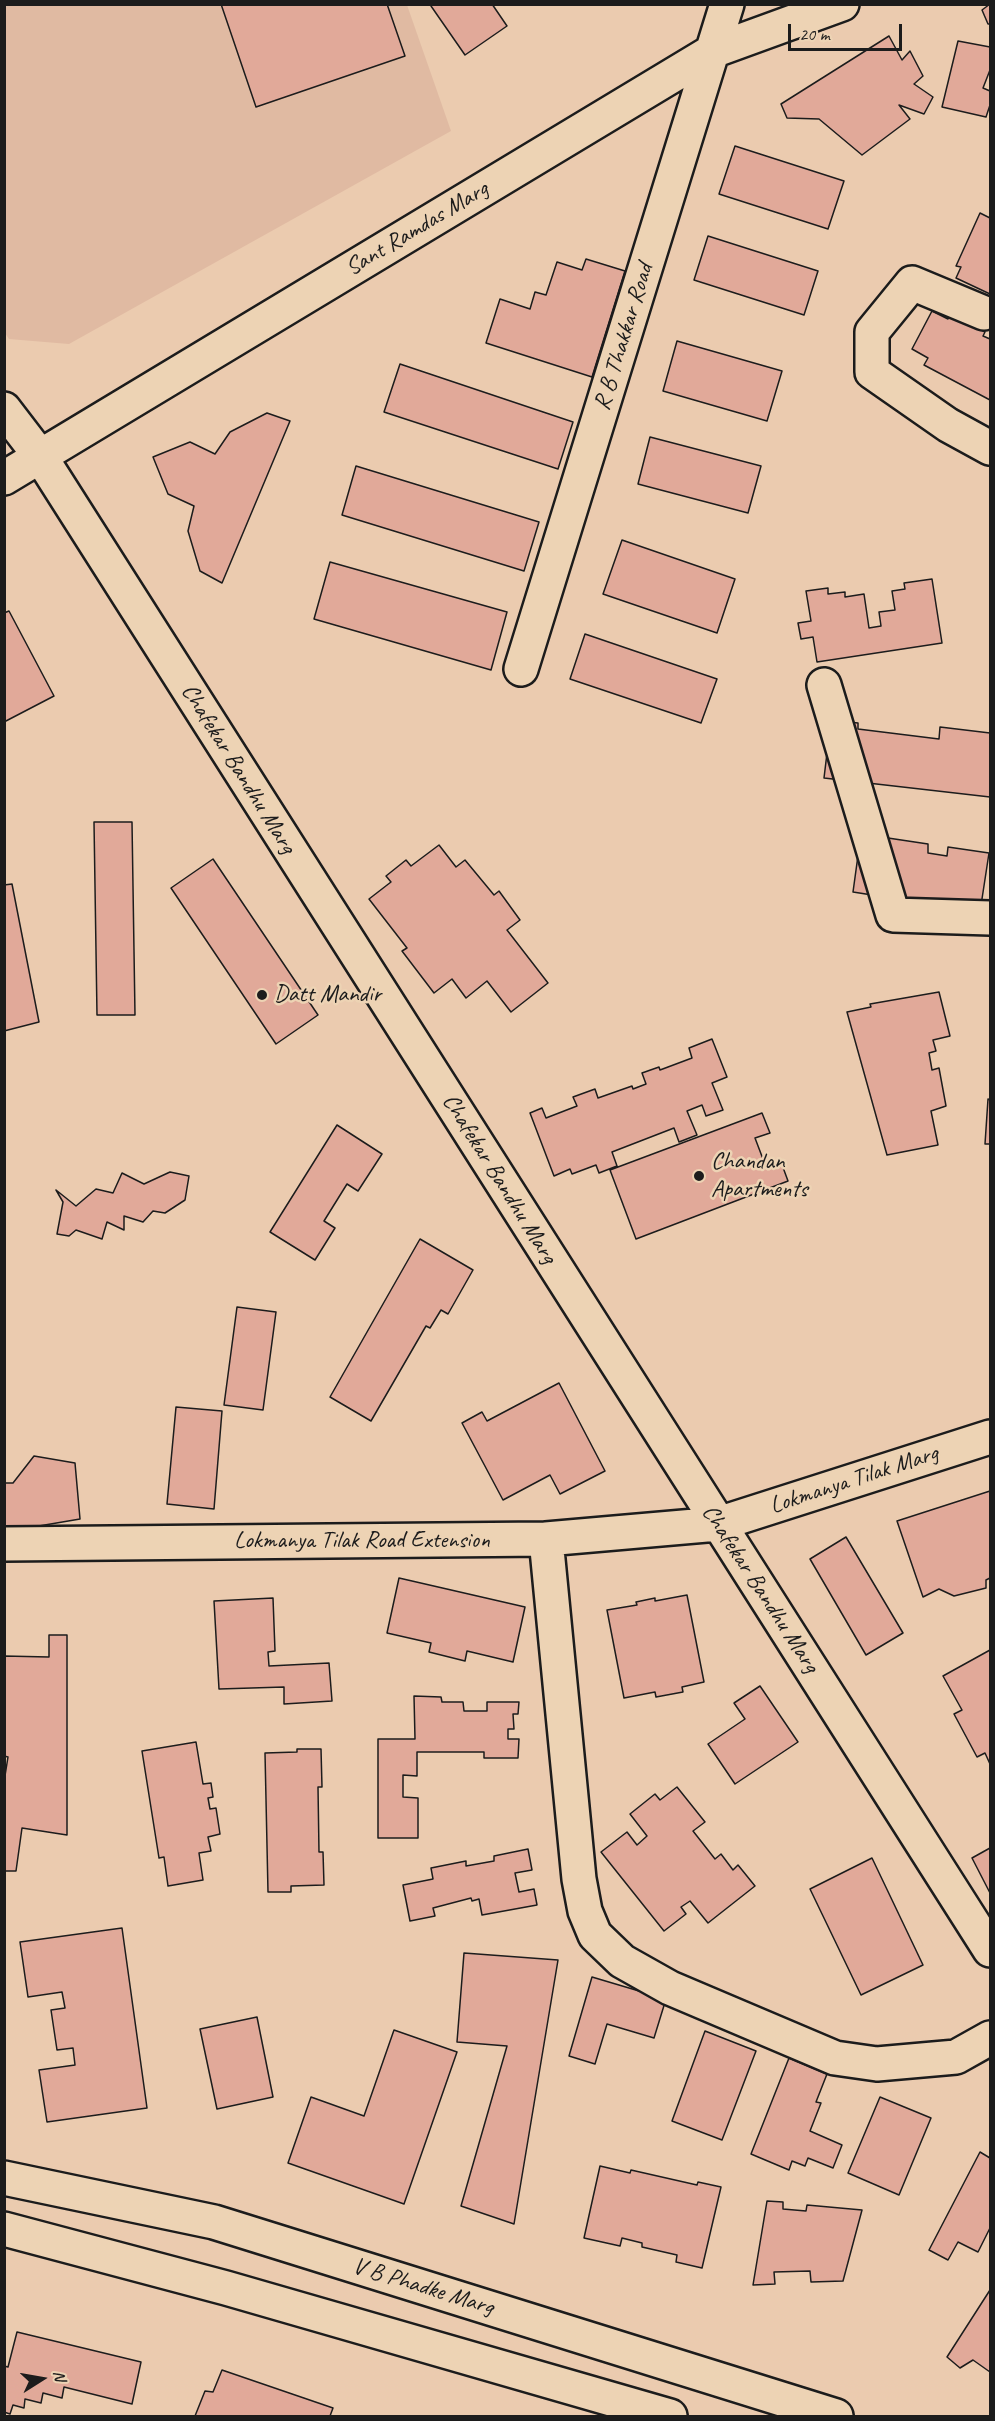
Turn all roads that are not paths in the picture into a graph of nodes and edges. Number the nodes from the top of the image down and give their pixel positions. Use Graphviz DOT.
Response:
graph roads {
  1 [pos="727,4"];
  2 [pos="842,4"];
  3 [pos="713,51"];
  4 [pos="984,314"];
  5 [pos="4,409"];
  6 [pos="990,448"];
  7 [pos="40,456"];
  8 [pos="4,478"];
  9 [pos="522,669"];
  10 [pos="824,686"];
  11 [pos="990,918"];
  12 [pos="990,1437"];
  13 [pos="718,1524"];
  14 [pos="546,1539"];
  15 [pos="4,1544"];
  16 [pos="990,1950"];
  17 [pos="990,2038"];
  18 [pos="4,2178"];
  19 [pos="4,2229"];
  20 [pos="670,2416"];
  21 [pos="836,2416"];
  1 -- 3 [label="street, R B Thakkar Road"];
  2 -- 3 [label="street, Sant Ramdas Marg"];
  3 -- 7 [label="street, Sant Ramdas Marg"];
  3 -- 9 [label="street, R B Thakkar Road"];
  4 -- 6 [label="street"];
  5 -- 7 [label="street, Chafekar Bandhu Marg"];
  7 -- 8 [label="street, Sant Ramdas Marg"];
  7 -- 13 [label="street, Chafekar Bandhu Marg"];
  10 -- 11 [label="street"];
  12 -- 13 [label="street, Lokmanya Tilak Marg"];
  13 -- 14 [label="street, Lokmanya Tilak Road Extension"];
  13 -- 16 [label="street, Chafekar Bandhu Marg"];
  14 -- 15 [label="street, Lokmanya Tilak Road Extension"];
  14 -- 17 [label="street"];
  18 -- 21 [label="street, V B Phadke Marg"];
  19 -- 20 [label="street"];
}
